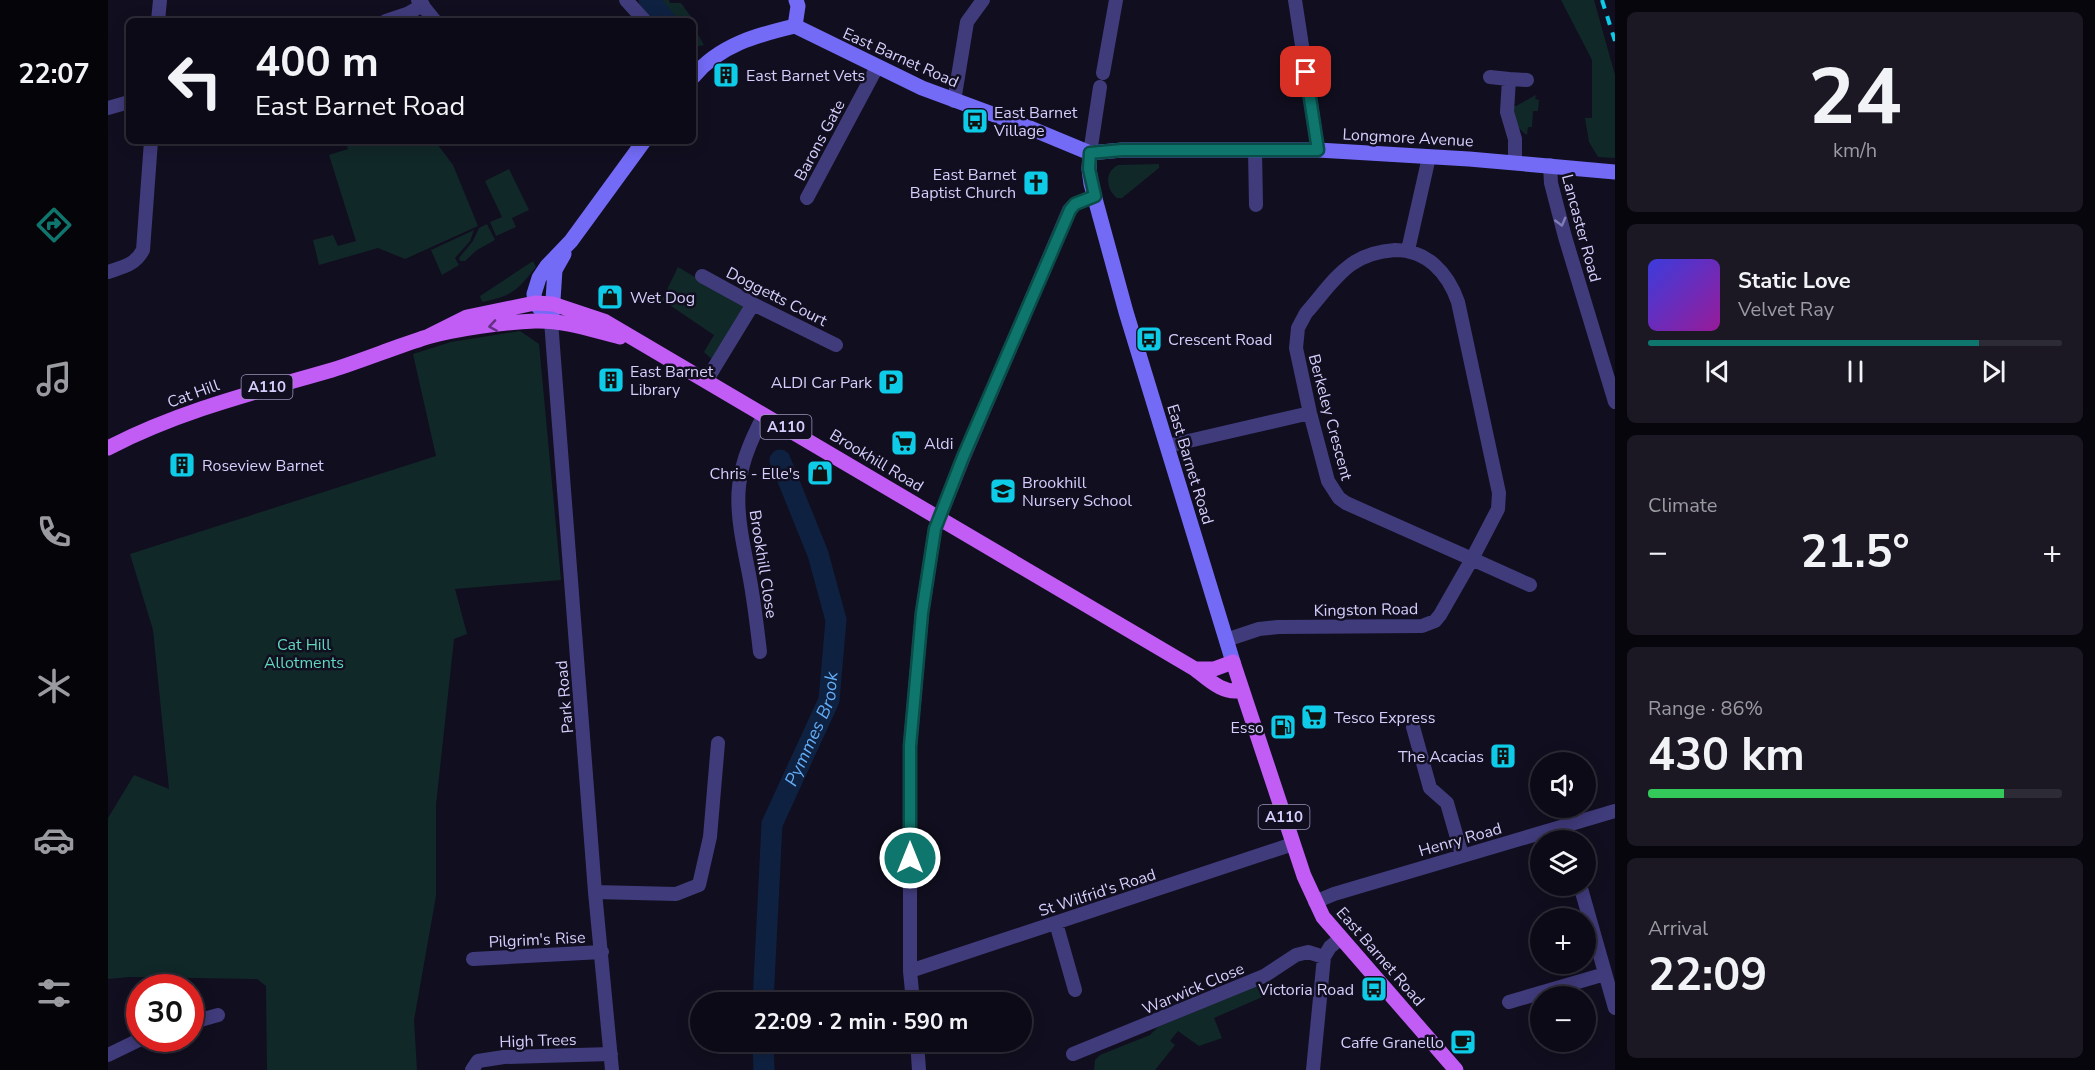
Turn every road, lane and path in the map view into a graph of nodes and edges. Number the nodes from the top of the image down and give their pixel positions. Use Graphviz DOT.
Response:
graph roads {
  1 [pos="160,0"];
  2 [pos="626,0"];
  3 [pos="796,0"];
  4 [pos="983,0"];
  5 [pos="1116,0"];
  6 [pos="1295,0"];
  7 [pos="421,3"];
  8 [pos="158,18"];
  9 [pos="395,18"];
  10 [pos="433,18"];
  11 [pos="642,18"];
  12 [pos="795,26"];
  13 [pos="877,67"];
  14 [pos="696,73"];
  15 [pos="1490,77"];
  16 [pos="1509,79"];
  17 [pos="1527,80"];
  18 [pos="954,101"];
  19 [pos="126,103"];
  20 [pos="108,108"];
  21 [pos="151,144"];
  22 [pos="642,144"];
  23 [pos="1255,150"];
  24 [pos="1318,150"];
  25 [pos="1090,153"];
  26 [pos="1429,157"];
  27 [pos="1515,162"];
  28 [pos="1550,165"];
  29 [pos="1615,172"];
  30 [pos="1095,196"];
  31 [pos="807,198"];
  32 [pos="1256,205"];
  33 [pos="571,241"];
  34 [pos="1408,250"];
  35 [pos="108,272"];
  36 [pos="702,276"];
  37 [pos="535,303"];
  38 [pos="553,304"];
  39 [pos="753,304"];
  40 [pos="551,321"];
  41 [pos="429,336"];
  42 [pos="632,339"];
  43 [pos="836,345"];
  44 [pos="706,381"];
  45 [pos="1615,402"];
  46 [pos="1310,413"];
  47 [pos="764,415"];
  48 [pos="1167,446"];
  49 [pos="108,448"];
  50 [pos="938,517"];
  51 [pos="1472,559"];
  52 [pos="1530,585"];
  53 [pos="1226,640"];
  54 [pos="760,652"];
  55 [pos="1233,662"];
  56 [pos="1195,669"];
  57 [pos="1242,690"];
  58 [pos="1413,727"];
  59 [pos="718,743"];
  60 [pos="1615,812"];
  61 [pos="1563,826"];
  62 [pos="1564,830"];
  63 [pos="1293,844"];
  64 [pos="1462,855"];
  65 [pos="595,892"];
  66 [pos="1583,896"];
  67 [pos="1315,902"];
  68 [pos="1056,923"];
  69 [pos="1341,938"];
  70 [pos="602,952"];
  71 [pos="1324,957"];
  72 [pos="473,959"];
  73 [pos="910,971"];
  74 [pos="1605,974"];
  75 [pos="1076,990"];
  76 [pos="912,992"];
  77 [pos="1509,1002"];
  78 [pos="1615,1008"];
  79 [pos="218,1015"];
  80 [pos="204,1019"];
  81 [pos="126,1046"];
  82 [pos="918,1052"];
  83 [pos="108,1054"];
  84 [pos="611,1054"];
  85 [pos="1073,1054"];
  86 [pos="472,1070"];
  87 [pos="612,1070"];
  88 [pos="920,1070"];
  89 [pos="1313,1070"];
  90 [pos="1456,1070"];
  1 -- 8 [label="street"];
  2 -- 11 [label="street"];
  3 -- 12 [label="main road"];
  4 -- 18 [label="street"];
  5 -- 25 [label="street"];
  6 -- 24 [label="street"];
  7 -- 9 [label="street"];
  7 -- 10 [label="street"];
  12 -- 13 [label="main road, East Barnet Road"];
  12 -- 14 [label="main road"];
  13 -- 18 [label="main road, East Barnet Road"];
  13 -- 31 [label="street, Barons Gate"];
  15 -- 16 [label="street"];
  16 -- 17 [label="street"];
  16 -- 27 [label="street"];
  18 -- 25 [label="main road, East Barnet Road"];
  19 -- 20 [label="street"];
  21 -- 35 [label="street"];
  22 -- 33 [label="main road"];
  23 -- 24 [label="main road, Longmore Avenue"];
  23 -- 25 [label="main road, Longmore Avenue"];
  23 -- 32 [label="street"];
  24 -- 26 [label="main road, Longmore Avenue"];
  25 -- 30 [label="main road, East Barnet Road"];
  26 -- 27 [label="main road, Longmore Avenue"];
  26 -- 34 [label="street"];
  27 -- 28 [label="main road, Longmore Avenue"];
  28 -- 29 [label="main road, Longmore Avenue"];
  28 -- 45 [label="street, Lancaster Road, one-way"];
  30 -- 48 [label="main road, East Barnet Road"];
  30 -- 50 [label="street"];
  33 -- 37 [label="main road"];
  33 -- 38 [label="main road"];
  34 -- 46 [label="street, Berkeley Crescent"];
  34 -- 51 [label="street"];
  36 -- 39 [label="street, Doggetts Court"];
  37 -- 38 [label="main road, Cat Hill / A110"];
  37 -- 40 [label="main road"];
  37 -- 41 [label="main road, Cat Hill / A110"];
  38 -- 40 [label="main road"];
  38 -- 42 [label="main road, Brookhill Road / A110"];
  39 -- 43 [label="street, Doggetts Court"];
  39 -- 44 [label="street"];
  40 -- 41 [label="main road, Cat Hill / A110, one-way"];
  40 -- 42 [label="main road, Brookhill Road / A110"];
  40 -- 65 [label="street, Park Road"];
  41 -- 49 [label="main road, Cat Hill / A110"];
  42 -- 44 [label="main road, Brookhill Road / A110"];
  44 -- 47 [label="main road, Brookhill Road / A110"];
  46 -- 48 [label="street"];
  46 -- 51 [label="street, Berkeley Crescent"];
  47 -- 50 [label="main road, Brookhill Road / A110"];
  47 -- 54 [label="street, Brookhill Close"];
  48 -- 53 [label="main road, East Barnet Road"];
  50 -- 56 [label="main road, Brookhill Road / A110"];
  50 -- 73 [label="street"];
  51 -- 52 [label="street, Berkeley Crescent"];
  51 -- 53 [label="street, Kingston Road"];
  53 -- 55 [label="main road, East Barnet Road"];
  55 -- 56 [label="main road"];
  55 -- 57 [label="main road, East Barnet Road / A110"];
  56 -- 57 [label="main road, Brookhill Road / A110"];
  57 -- 63 [label="main road, East Barnet Road / A110"];
  58 -- 64 [label="street"];
  59 -- 65 [label="street"];
  60 -- 61 [label="street, Henry Road"];
  61 -- 62 [label="street"];
  61 -- 64 [label="street, Henry Road"];
  63 -- 67 [label="main road, East Barnet Road / A110"];
  63 -- 68 [label="street, St Wilfrid's Road"];
  64 -- 67 [label="street, Henry Road"];
  65 -- 70 [label="street, Park Road"];
  66 -- 74 [label="street"];
  67 -- 69 [label="main road, East Barnet Road / A110"];
  68 -- 73 [label="street, St Wilfrid's Road"];
  68 -- 75 [label="street"];
  69 -- 71 [label="street"];
  69 -- 90 [label="main road, East Barnet Road / A110"];
  70 -- 72 [label="street, Pilgrim's Rise"];
  70 -- 84 [label="street, Park Road"];
  71 -- 85 [label="street, Warwick Close"];
  71 -- 89 [label="street"];
  73 -- 76 [label="street"];
  74 -- 77 [label="street"];
  74 -- 78 [label="street"];
  79 -- 80 [label="street"];
  81 -- 83 [label="street"];
  82 -- 88 [label="street"];
  84 -- 86 [label="street, High Trees"];
  84 -- 87 [label="street, Park Road"];
}
